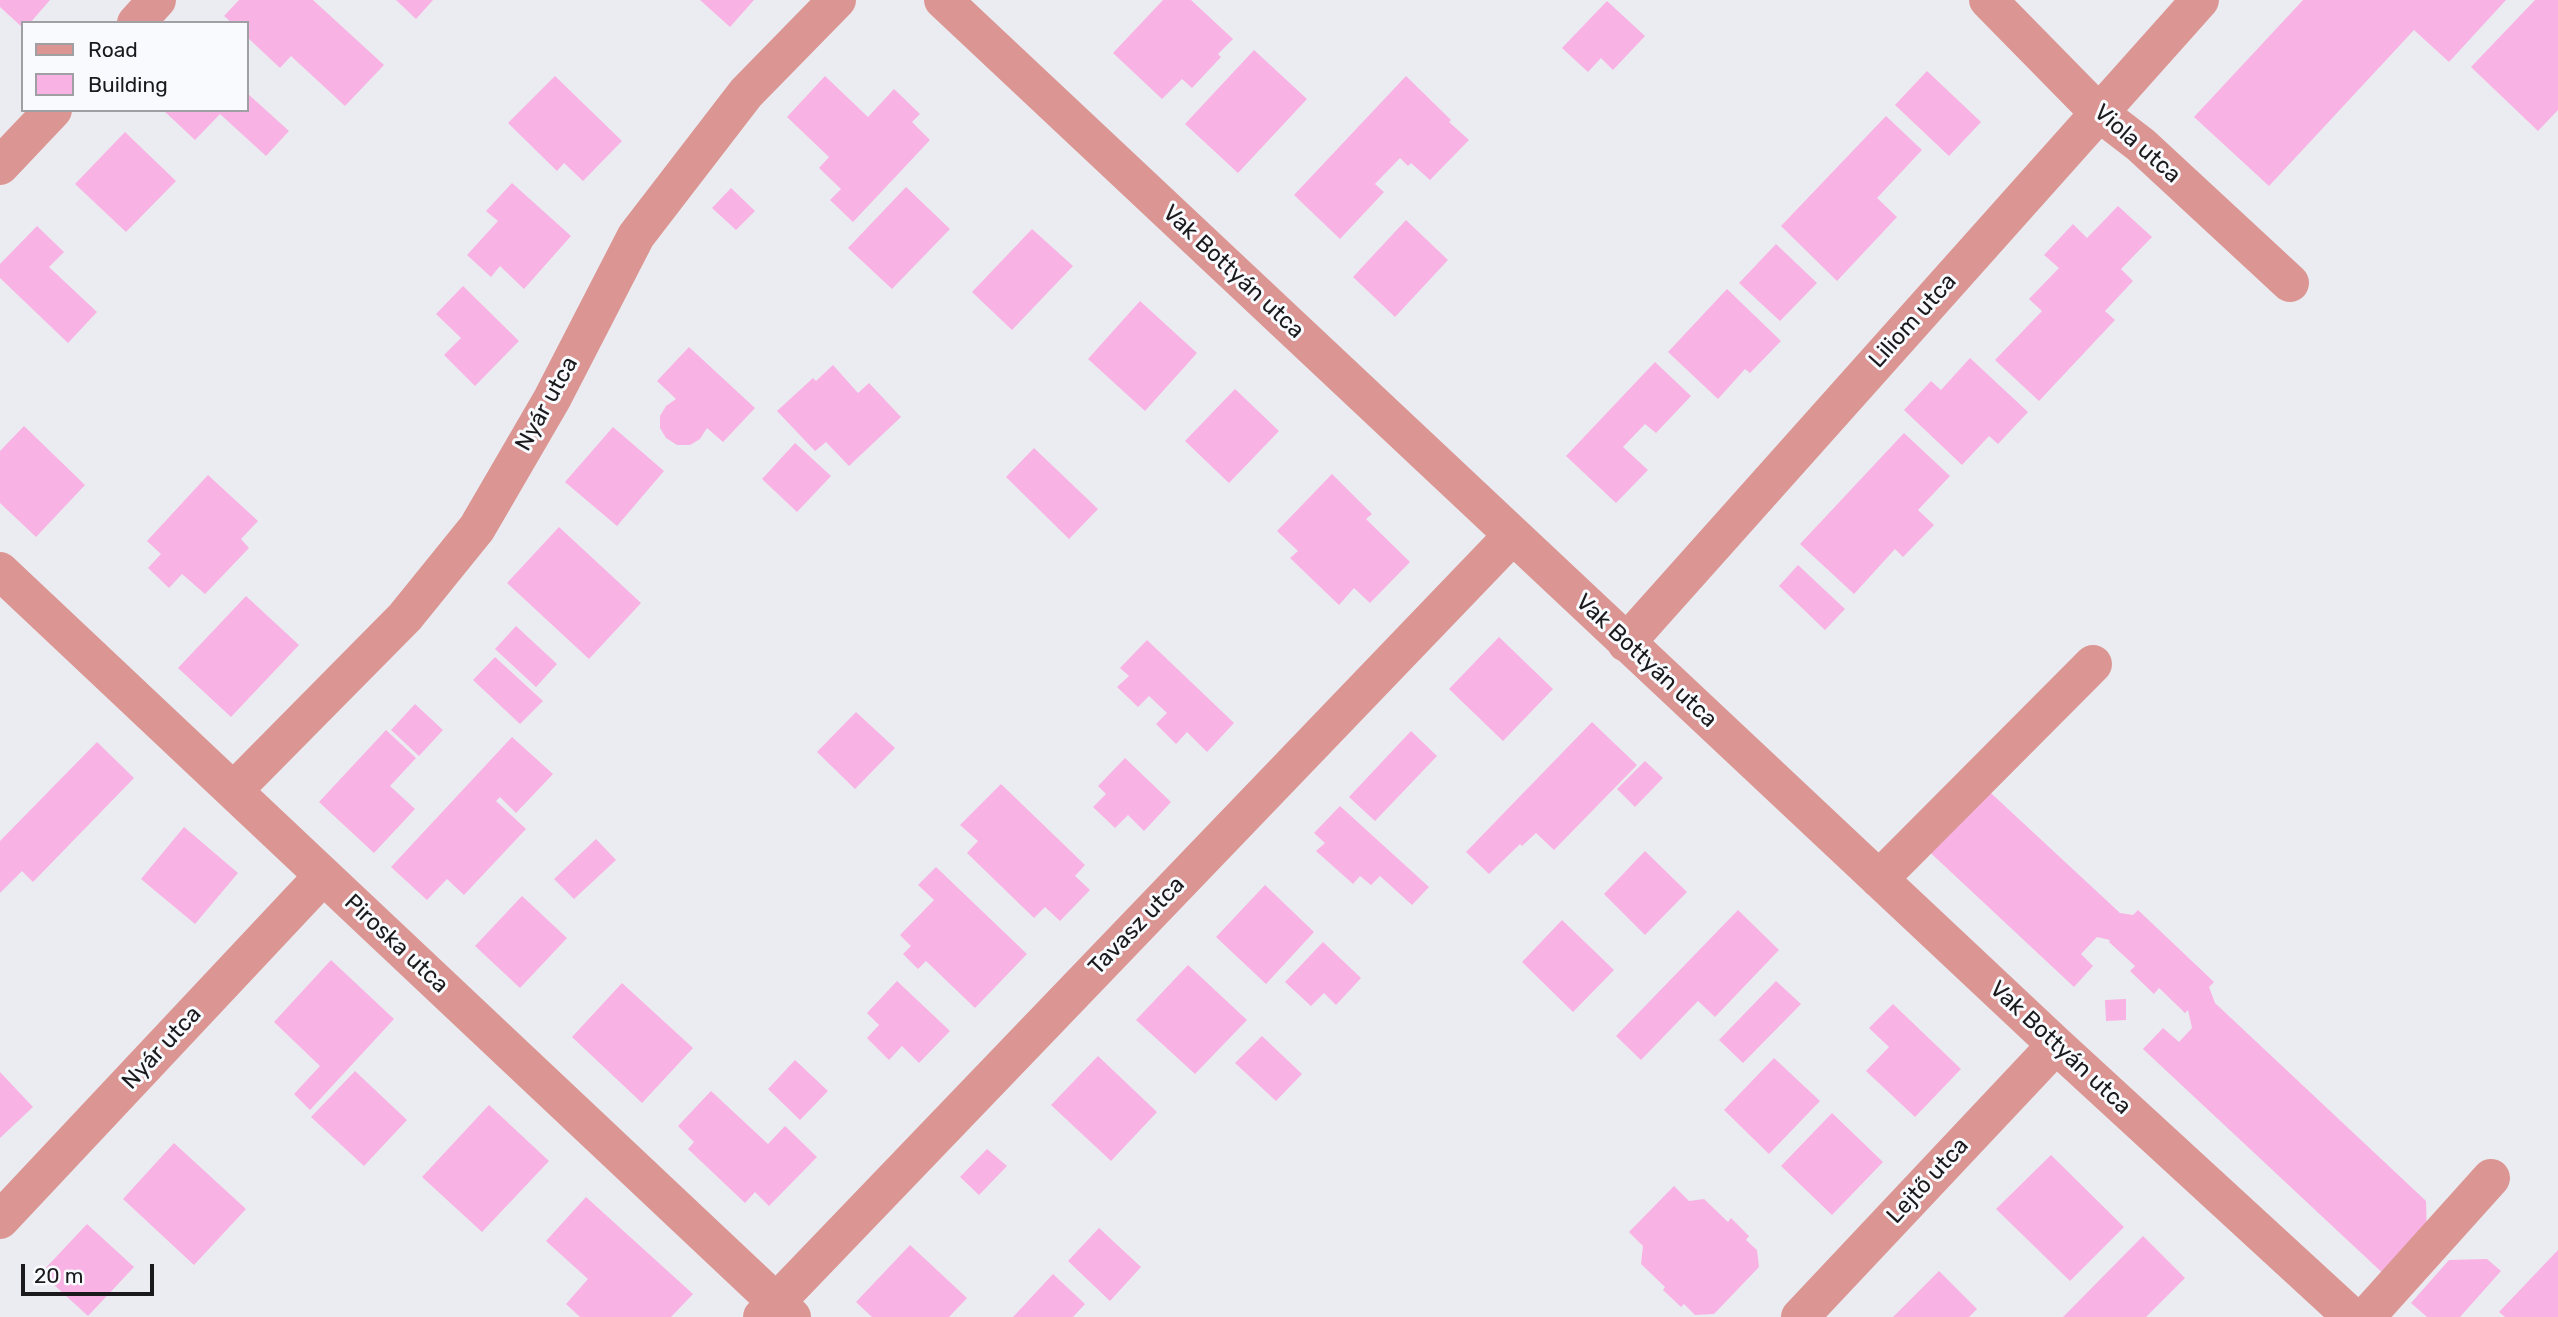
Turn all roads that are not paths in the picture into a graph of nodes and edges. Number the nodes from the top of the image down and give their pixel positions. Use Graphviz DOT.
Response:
graph roads {
  1 [pos="157,0"];
  2 [pos="837,0"];
  3 [pos="943,0"];
  4 [pos="1988,0"];
  5 [pos="2200,0"];
  6 [pos="138,21"];
  7 [pos="51,112"];
  8 [pos="2098,112"];
  9 [pos="0,166"];
  10 [pos="2290,283"];
  11 [pos="1513,536"];
  12 [pos="0,571"];
  13 [pos="1626,643"];
  14 [pos="2093,664"];
  15 [pos="234,790"];
  16 [pos="323,876"];
  17 [pos="1879,879"];
  18 [pos="2056,1045"];
  19 [pos="2491,1178"];
  20 [pos="0,1220"];
  21 [pos="777,1312"];
  22 [pos="1800,1317"];
  23 [pos="2352,1317"];
  24 [pos="2366,1317"];
  1 -- 6 [label="street"];
  2 -- 15 [label="street, Nyár utca"];
  3 -- 11 [label="street, Vak Bottyán utca"];
  4 -- 8 [label="street, Viola utca"];
  5 -- 8 [label="street, Liliom utca"];
  7 -- 9 [label="street"];
  8 -- 10 [label="street, Viola utca"];
  8 -- 13 [label="street, Liliom utca"];
  11 -- 13 [label="street, Vak Bottyán utca"];
  11 -- 21 [label="street, Tavasz utca"];
  12 -- 15 [label="street, Piroska utca"];
  13 -- 17 [label="street, Vak Bottyán utca"];
  14 -- 17 [label="street"];
  15 -- 16 [label="street, Piroska utca"];
  16 -- 20 [label="street, Nyár utca"];
  16 -- 21 [label="street, Piroska utca"];
  17 -- 18 [label="street, Vak Bottyán utca"];
  18 -- 22 [label="street, Lejtő utca"];
  18 -- 23 [label="street, Vak Bottyán utca"];
  19 -- 24 [label="street"];
}
